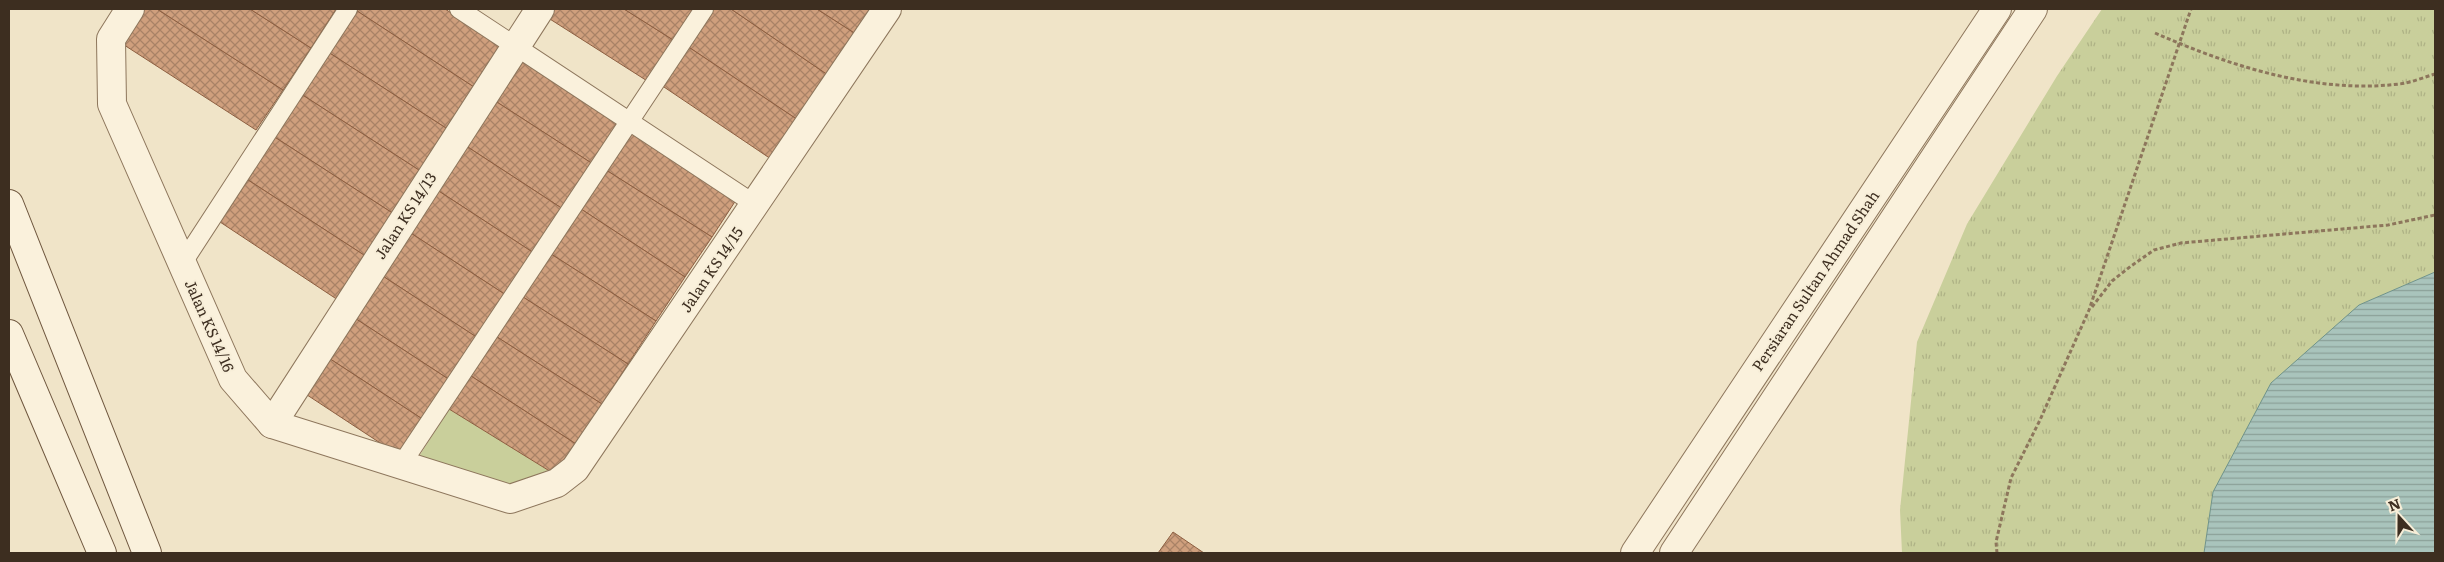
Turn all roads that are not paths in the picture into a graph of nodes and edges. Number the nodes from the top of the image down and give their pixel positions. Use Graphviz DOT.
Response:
graph roads {
  1 [pos="130,9"];
  2 [pos="348,9"];
  3 [pos="459,9"];
  4 [pos="540,9"];
  5 [pos="704,9"];
  6 [pos="888,9"];
  7 [pos="1997,9"];
  8 [pos="2033,9"];
  9 [pos="516,46"];
  10 [pos="630,121"];
  11 [pos="9,204"];
  12 [pos="756,205"];
  13 [pos="182,264"];
  14 [pos="9,334"];
  15 [pos="272,424"];
  16 [pos="401,465"];
  17 [pos="102,553"];
  18 [pos="147,553"];
  19 [pos="1635,553"];
  20 [pos="1674,553"];
  1 -- 13 [label="street, Jalan KS 14/16"];
  2 -- 13 [label="lane"];
  3 -- 9 [label="lane"];
  4 -- 9 [label="street, Jalan KS 14/13"];
  5 -- 10 [label="lane"];
  6 -- 12 [label="street, Jalan KS 14/15"];
  7 -- 19 [label="street, Persiaran Sultan Ahmad Shah"];
  8 -- 20 [label="street, Persiaran Sultan Ahmad Shah"];
  9 -- 10 [label="lane"];
  9 -- 15 [label="street, Jalan KS 14/13"];
  10 -- 12 [label="lane"];
  10 -- 16 [label="lane"];
  11 -- 18 [label="street"];
  12 -- 16 [label="street, Jalan KS 14/15"];
  13 -- 15 [label="street, Jalan KS 14/16"];
  14 -- 17 [label="street"];
  15 -- 16 [label="street"];
}
